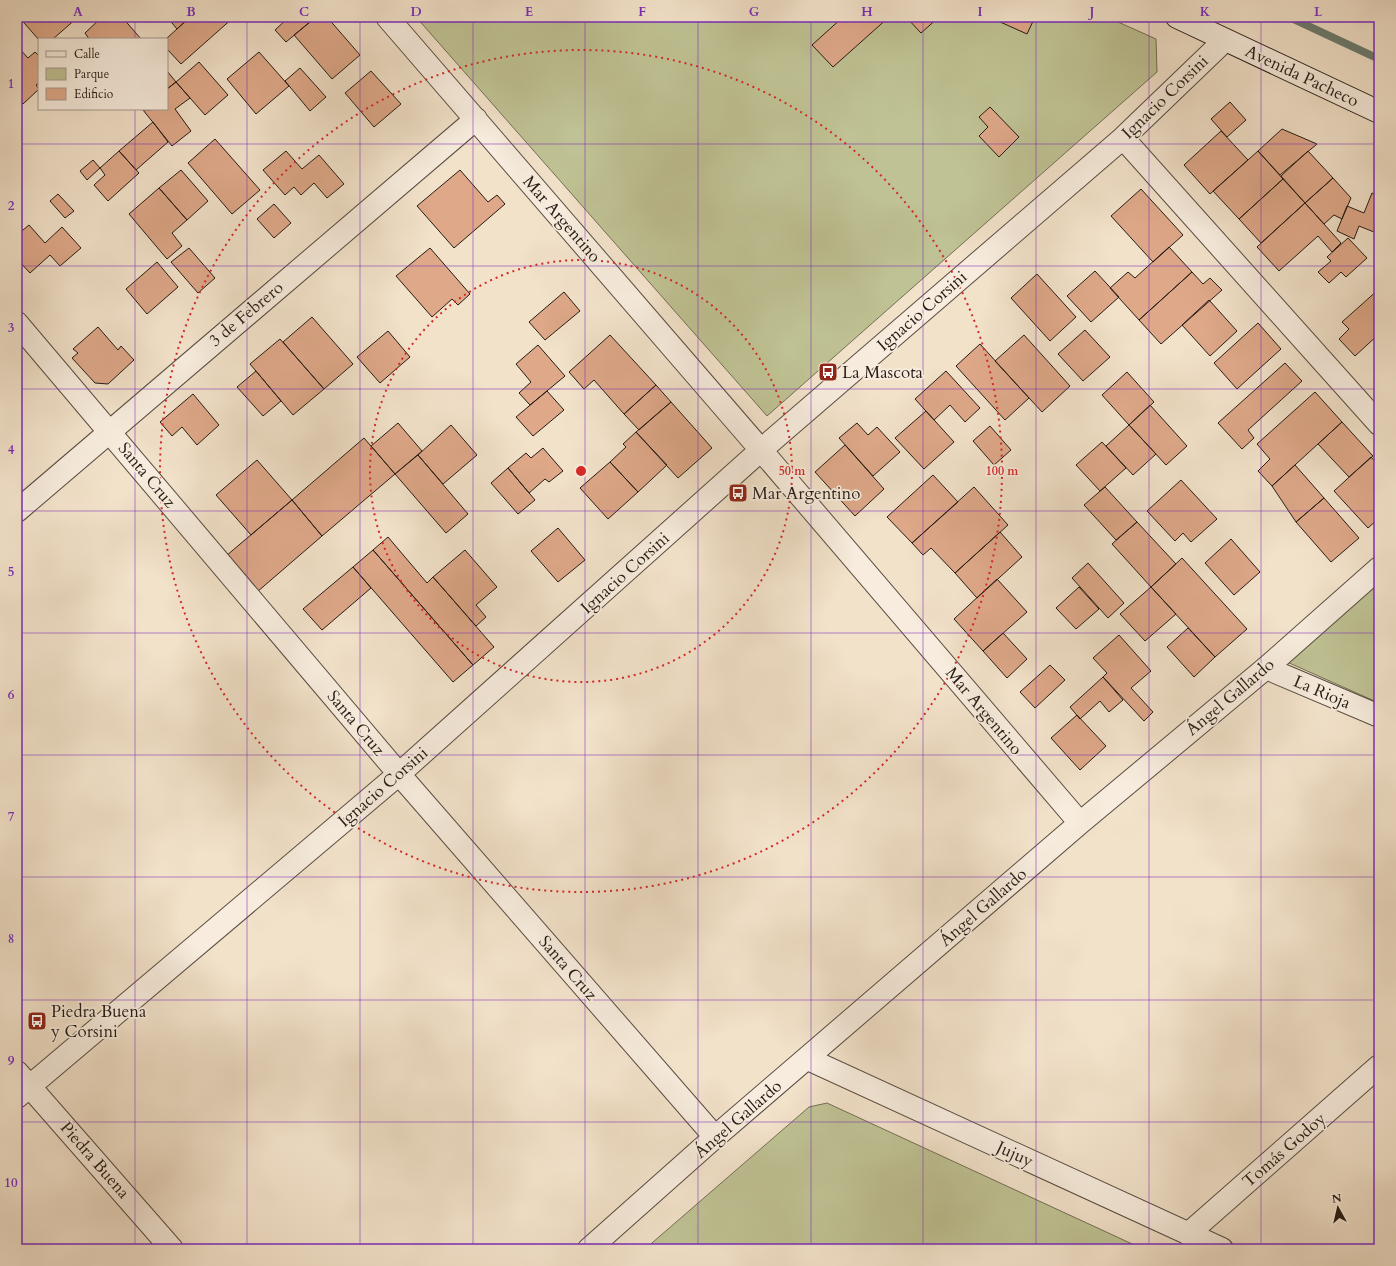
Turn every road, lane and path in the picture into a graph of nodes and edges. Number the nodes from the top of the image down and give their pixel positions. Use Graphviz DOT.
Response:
graph roads {
  1 [pos="387,17"];
  2 [pos="1177,17"];
  3 [pos="1225,40"];
  4 [pos="1379,112"];
  5 [pos="476,119"];
  6 [pos="1123,138"];
  7 [pos="17,323"];
  8 [pos="1379,424"];
  9 [pos="110,430"];
  10 [pos="761,450"];
  11 [pos="17,511"];
  12 [pos="1379,568"];
  13 [pos="1266,668"];
  14 [pos="1379,716"];
  15 [pos="399,774"];
  16 [pos="1080,823"];
  17 [pos="808,1059"];
  18 [pos="1379,1066"];
  19 [pos="21,1085"];
  20 [pos="715,1137"];
  21 [pos="1188,1234"];
  22 [pos="172,1249"];
  23 [pos="589,1249"];
  24 [pos="1222,1249"];
  1 -- 5 [label="street, Mar Argentino"];
  2 -- 3 [label="street, Avenida Pacheco"];
  3 -- 4 [label="street, Avenida Pacheco"];
  3 -- 6 [label="street, Ignacio Corsini"];
  5 -- 9 [label="street, 3 de Febrero"];
  5 -- 10 [label="street, Mar Argentino"];
  6 -- 8 [label="street"];
  6 -- 10 [label="street, Ignacio Corsini"];
  7 -- 9 [label="street, Santa Cruz"];
  9 -- 11 [label="street, 3 de Febrero"];
  9 -- 15 [label="street, Santa Cruz"];
  10 -- 15 [label="street, Ignacio Corsini"];
  10 -- 16 [label="street, Mar Argentino"];
  12 -- 13 [label="street, Ángel Gallardo"];
  13 -- 14 [label="street, La Rioja"];
  13 -- 16 [label="street, Ángel Gallardo"];
  15 -- 19 [label="street, Ignacio Corsini"];
  15 -- 20 [label="street, Santa Cruz"];
  16 -- 17 [label="street, Ángel Gallardo"];
  17 -- 20 [label="street, Ángel Gallardo"];
  17 -- 21 [label="street, Jujuy"];
  18 -- 21 [label="street, Tomás Godoy"];
  19 -- 22 [label="street, Piedra Buena"];
  20 -- 23 [label="street, Ángel Gallardo"];
  21 -- 24 [label="street, Jujuy"];
}
